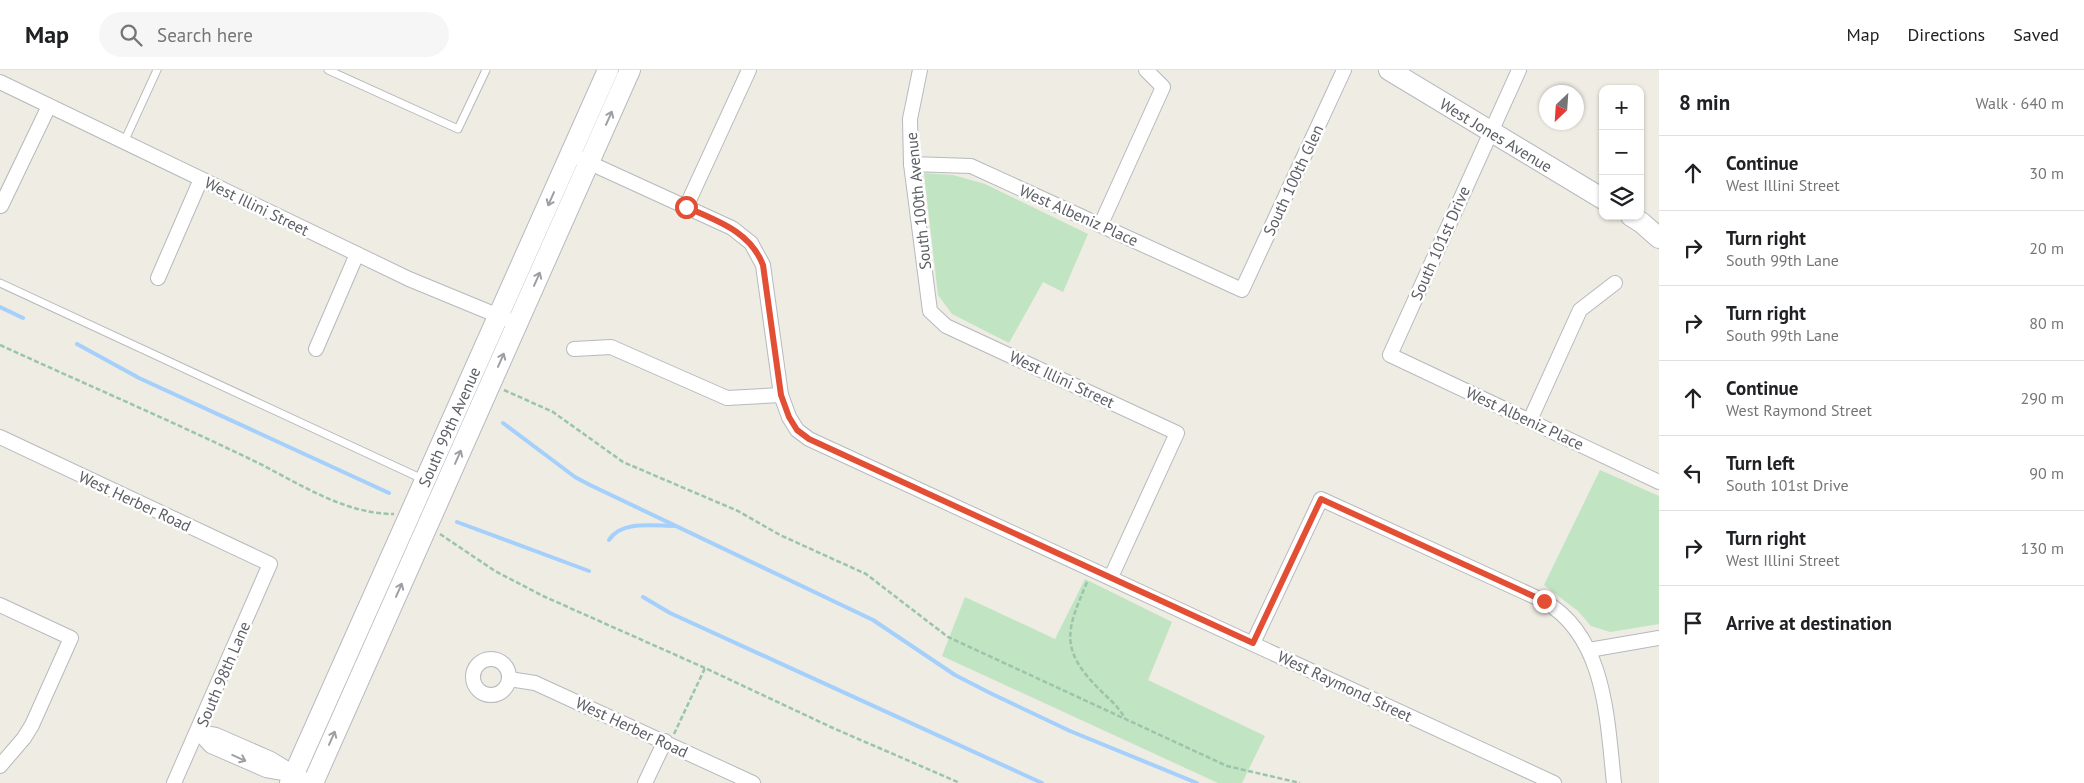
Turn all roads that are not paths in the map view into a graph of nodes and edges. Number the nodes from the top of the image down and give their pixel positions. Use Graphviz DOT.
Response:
graph roads {
  1 [pos="157,70"];
  2 [pos="328,70"];
  3 [pos="486,70"];
  4 [pos="608,70"];
  5 [pos="630,70"];
  6 [pos="750,70"];
  7 [pos="920,70"];
  8 [pos="1146,70"];
  9 [pos="1344,70"];
  10 [pos="1389,70"];
  11 [pos="1519,70"];
  12 [pos="0,82"];
  13 [pos="49,106"];
  14 [pos="1490,132"];
  15 [pos="124,142"];
  16 [pos="570,154"];
  17 [pos="589,162"];
  18 [pos="911,164"];
  19 [pos="201,179"];
  20 [pos="1599,197"];
  21 [pos="1,206"];
  22 [pos="686,207"];
  23 [pos="1637,220"];
  24 [pos="1101,224"];
  25 [pos="1659,238"];
  26 [pos="358,254"];
  27 [pos="158,278"];
  28 [pos="0,283"];
  29 [pos="1615,283"];
  30 [pos="1242,290"];
  31 [pos="499,316"];
  32 [pos="517,323"];
  33 [pos="946,326"];
  34 [pos="316,348"];
  35 [pos="574,349"];
  36 [pos="1390,355"];
  37 [pos="781,395"];
  38 [pos="1530,420"];
  39 [pos="0,437"];
  40 [pos="1659,482"];
  41 [pos="415,503"];
  42 [pos="270,564"];
  43 [pos="1112,577"];
  44 [pos="0,605"];
  45 [pos="1659,638"];
  46 [pos="1253,643"];
  47 [pos="1589,650"];
  48 [pos="509,679"];
  49 [pos="198,732"];
  50 [pos="667,742"];
  51 [pos="0,766"];
  52 [pos="292,779"];
  53 [pos="174,783"];
  54 [pos="312,783"];
  55 [pos="645,783"];
  56 [pos="753,783"];
  57 [pos="1554,783"];
  58 [pos="1614,783"];
  1 -- 15 [label="lane"];
  2 -- 3 [label="lane"];
  4 -- 16 [label="main road, South 99th Avenue"];
  17 -- 5 [label="main road, South 99th Avenue, one-way"];
  6 -- 22 [label="street"];
  7 -- 18 [label="street, South 100th Avenue"];
  8 -- 24 [label="street"];
  9 -- 30 [label="street, South 100th Glen"];
  10 -- 14 [label="main road, West Jones Avenue"];
  11 -- 14 [label="street, South 101st Drive"];
  12 -- 13 [label="street, West Illini Street"];
  13 -- 15 [label="street, West Illini Street"];
  13 -- 21 [label="street"];
  14 -- 20 [label="main road, West Jones Avenue"];
  14 -- 36 [label="street, South 101st Drive"];
  15 -- 19 [label="street, West Illini Street"];
  16 -- 17 [label="street"];
  16 -- 31 [label="main road, South 99th Avenue, one-way"];
  17 -- 22 [label="street"];
  32 -- 17 [label="main road, South 99th Avenue, one-way"];
  18 -- 24 [label="street, West Albeniz Place"];
  18 -- 33 [label="street, South 100th Avenue"];
  19 -- 26 [label="street, West Illini Street"];
  19 -- 27 [label="street"];
  22 -- 37 [label="street, West Raymond Street"];
  23 -- 25 [label="main road"];
  24 -- 30 [label="street, West Albeniz Place"];
  26 -- 31 [label="street, West Illini Street"];
  26 -- 34 [label="street"];
  28 -- 41 [label="lane"];
  29 -- 38 [label="street"];
  31 -- 32 [label="street, West Illini Street"];
  31 -- 41 [label="main road, South 99th Avenue"];
  54 -- 32 [label="main road, South 99th Avenue, one-way"];
  33 -- 43 [label="street, West Illini Street"];
  35 -- 37 [label="street"];
  36 -- 38 [label="street, West Albeniz Place"];
  37 -- 43 [label="street, West Raymond Street"];
  38 -- 40 [label="street, West Albeniz Place"];
  39 -- 42 [label="street, West Herber Road"];
  41 -- 52 [label="main road, South 99th Avenue"];
  42 -- 49 [label="street, South 98th Lane"];
  43 -- 46 [label="street, West Raymond Street"];
  44 -- 51 [label="street"];
  45 -- 47 [label="street"];
  46 -- 47 [label="street"];
  46 -- 57 [label="street, West Raymond Street"];
  47 -- 58 [label="street"];
  48 -- 50 [label="street, West Herber Road"];
  49 -- 52 [label="street"];
  49 -- 53 [label="street, South 98th Lane"];
  50 -- 55 [label="street"];
  50 -- 56 [label="street, West Herber Road"];
  52 -- 54 [label="street"];
}
